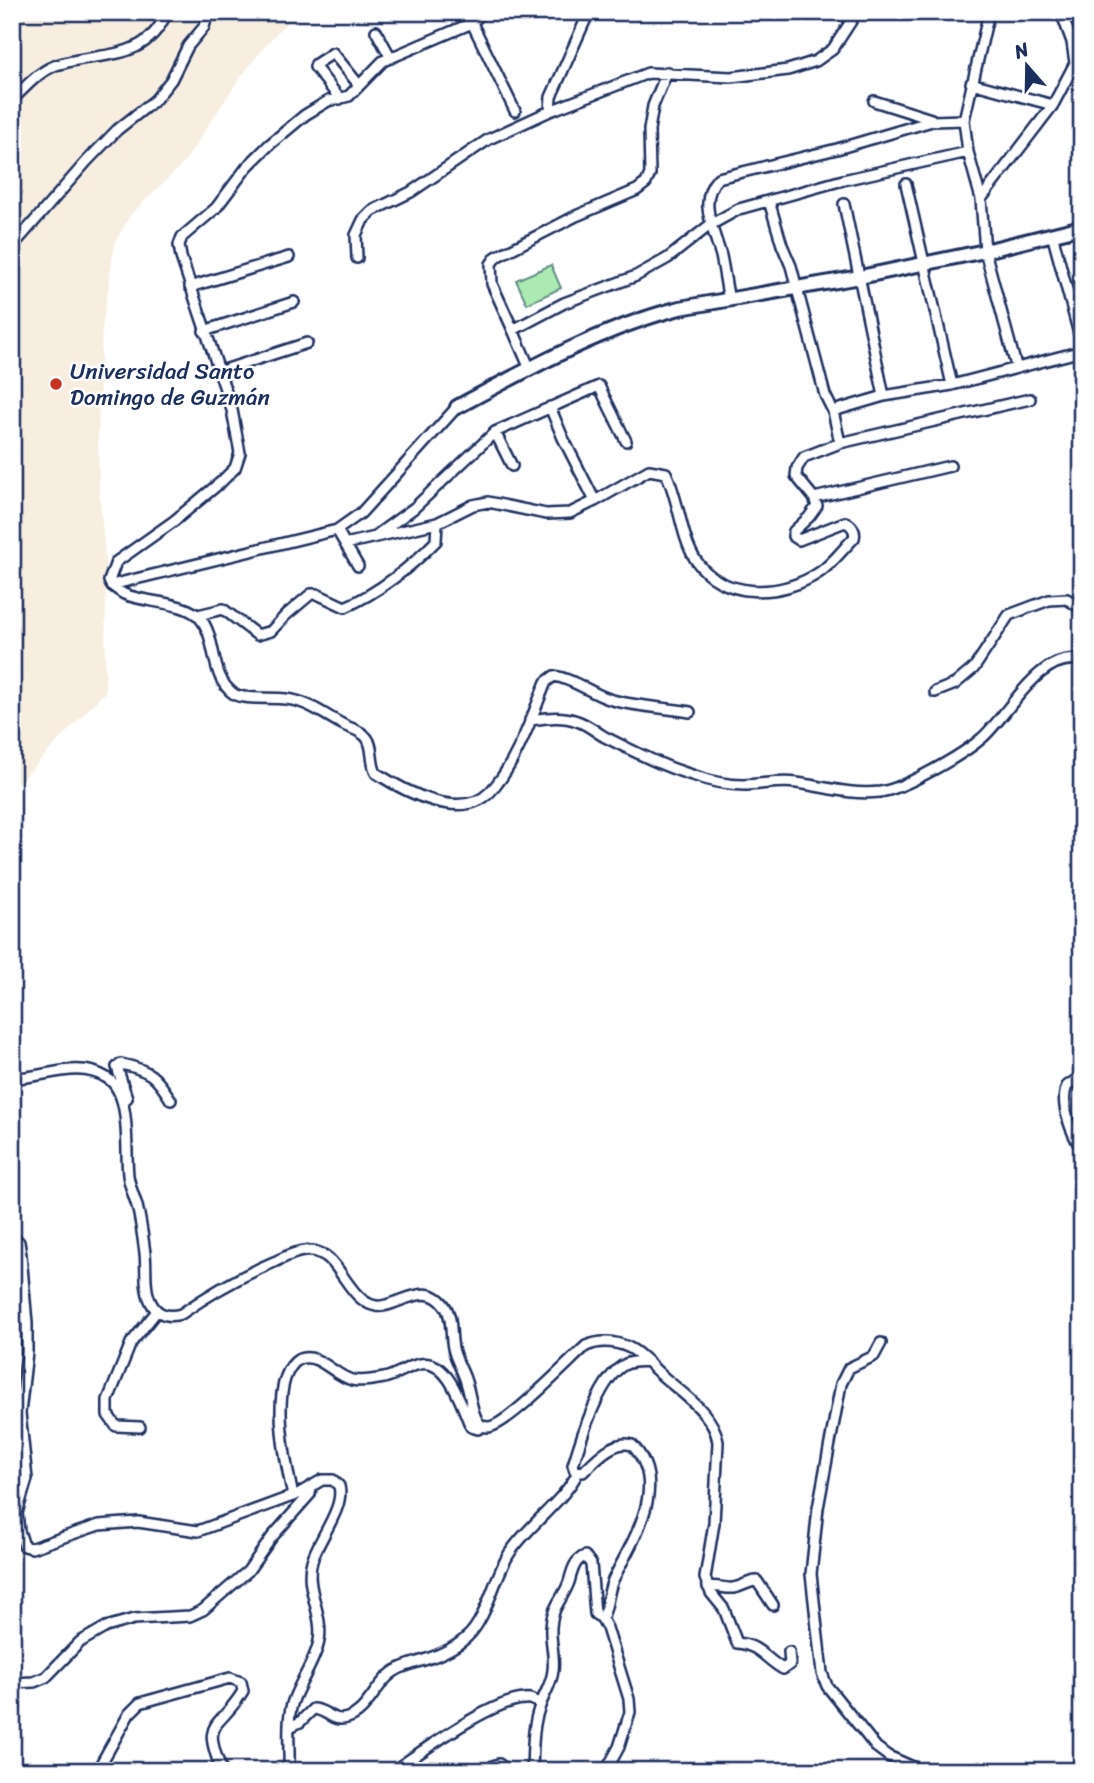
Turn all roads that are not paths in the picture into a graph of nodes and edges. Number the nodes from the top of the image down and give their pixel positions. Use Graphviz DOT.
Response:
graph roads {
  1 [pos="167,12"];
  2 [pos="208,12"];
  3 [pos="482,12"];
  4 [pos="589,12"];
  5 [pos="858,12"];
  6 [pos="989,12"];
  7 [pos="1058,12"];
  8 [pos="472,23"];
  9 [pos="376,31"];
  10 [pos="391,58"];
  11 [pos="667,72"];
  12 [pos="971,83"];
  13 [pos="359,85"];
  14 [pos="340,99"];
  15 [pos="12,100"];
  16 [pos="874,101"];
  17 [pos="1053,105"];
  18 [pos="515,111"];
  19 [pos="550,111"];
  20 [pos="964,120"];
  21 [pos="932,121"];
  22 [pos="968,152"];
  23 [pos="906,184"];
  24 [pos="981,200"];
  25 [pos="769,201"];
  26 [pos="844,204"];
  27 [pos="710,225"];
  28 [pos="1082,227"];
  29 [pos="1052,234"];
  30 [pos="12,247"];
  31 [pos="985,251"];
  32 [pos="289,257"];
  33 [pos="357,258"];
  34 [pos="924,264"];
  35 [pos="860,277"];
  36 [pos="12,284"];
  37 [pos="190,287"];
  38 [pos="796,287"];
  39 [pos="12,296"];
  40 [pos="729,300"];
  41 [pos="294,302"];
  42 [pos="513,330"];
  43 [pos="204,331"];
  44 [pos="307,343"];
  45 [pos="1082,348"];
  46 [pos="1016,366"];
  47 [pos="530,369"];
  48 [pos="218,372"];
  49 [pos="952,384"];
  50 [pos="884,396"];
  51 [pos="1030,399"];
  52 [pos="457,407"];
  53 [pos="550,407"];
  54 [pos="833,411"];
  55 [pos="495,432"];
  56 [pos="626,440"];
  57 [pos="839,443"];
  58 [pos="512,466"];
  59 [pos="950,466"];
  60 [pos="814,498"];
  61 [pos="595,501"];
  62 [pos="437,523"];
  63 [pos="337,530"];
  64 [pos="373,537"];
  65 [pos="345,544"];
  66 [pos="358,566"];
  67 [pos="111,585"];
  68 [pos="1082,609"];
  69 [pos="198,615"];
  70 [pos="1082,661"];
  71 [pos="934,692"];
  72 [pos="690,712"];
  73 [pos="530,720"];
  74 [pos="1082,1076"];
  75 [pos="12,1078"];
  76 [pos="171,1100"];
  77 [pos="126,1124"];
  78 [pos="1082,1150"];
  79 [pos="12,1236"];
  80 [pos="157,1311"];
  81 [pos="881,1343"];
  82 [pos="648,1361"];
  83 [pos="483,1426"];
  84 [pos="140,1427"];
  85 [pos="578,1472"];
  86 [pos="311,1488"];
  87 [pos="293,1496"];
  88 [pos="708,1587"];
  89 [pos="773,1605"];
  90 [pos="601,1616"];
  91 [pos="789,1652"];
  92 [pos="12,1684"];
  93 [pos="540,1704"];
  94 [pos="290,1727"];
  95 [pos="97,1771"];
  96 [pos="222,1771"];
  97 [pos="289,1771"];
  98 [pos="393,1771"];
  99 [pos="489,1771"];
  100 [pos="507,1771"];
  101 [pos="532,1771"];
  102 [pos="606,1771"];
  103 [pos="922,1771"];
  1 -- 15 [label="street"];
  2 -- 30 [label="street"];
  3 -- 8 [label="street"];
  4 -- 19 [label="street"];
  5 -- 11 [label="street"];
  6 -- 12 [label="street"];
  7 -- 17 [label="street"];
  8 -- 10 [label="street"];
  8 -- 18 [label="street"];
  9 -- 10 [label="street"];
  10 -- 13 [label="street"];
  11 -- 19 [label="street"];
  11 -- 42 [label="street"];
  12 -- 17 [label="street"];
  12 -- 20 [label="street"];
  13 -- 14 [label="street"];
  13 -- 14 [label="street"];
  14 -- 37 [label="street"];
  16 -- 21 [label="street"];
  17 -- 24 [label="street"];
  19 -- 33 [label="street"];
  20 -- 21 [label="street"];
  20 -- 22 [label="street"];
  21 -- 27 [label="street"];
  22 -- 24 [label="street"];
  22 -- 25 [label="street"];
  23 -- 34 [label="street"];
  24 -- 31 [label="street"];
  25 -- 27 [label="street"];
  25 -- 38 [label="street"];
  26 -- 35 [label="street"];
  27 -- 40 [label="street"];
  27 -- 42 [label="street"];
  28 -- 29 [label="street"];
  29 -- 31 [label="street"];
  29 -- 45 [label="street"];
  31 -- 34 [label="street"];
  31 -- 46 [label="street"];
  32 -- 37 [label="street"];
  34 -- 35 [label="street"];
  34 -- 49 [label="street"];
  35 -- 38 [label="street"];
  35 -- 50 [label="street"];
  36 -- 39 [label="street"];
  37 -- 43 [label="street"];
  38 -- 40 [label="street"];
  38 -- 54 [label="street"];
  40 -- 47 [label="street"];
  41 -- 43 [label="street"];
  42 -- 47 [label="street"];
  43 -- 48 [label="street"];
  44 -- 48 [label="street"];
  45 -- 46 [label="street"];
  46 -- 49 [label="street"];
  47 -- 52 [label="street"];
  48 -- 67 [label="street"];
  49 -- 50 [label="street"];
  50 -- 54 [label="street"];
  51 -- 57 [label="street"];
  52 -- 63 [label="street"];
  53 -- 55 [label="street"];
  53 -- 56 [label="street"];
  53 -- 61 [label="street"];
  54 -- 57 [label="street"];
  55 -- 58 [label="street"];
  55 -- 64 [label="street"];
  57 -- 60 [label="street"];
  59 -- 60 [label="street"];
  60 -- 61 [label="street"];
  61 -- 62 [label="street"];
  62 -- 64 [label="street"];
  62 -- 69 [label="street"];
  63 -- 65 [label="street"];
  63 -- 67 [label="street"];
  64 -- 65 [label="street"];
  65 -- 66 [label="street"];
  67 -- 69 [label="street"];
  68 -- 71 [label="street"];
  69 -- 73 [label="street"];
  70 -- 73 [label="street"];
  72 -- 73 [label="street"];
  74 -- 78 [label="street"];
  75 -- 77 [label="street"];
  76 -- 77 [label="street"];
  77 -- 80 [label="street"];
  79 -- 87 [label="street"];
  80 -- 83 [label="street"];
  80 -- 84 [label="street"];
  81 -- 103 [label="street"];
  82 -- 83 [label="street"];
  82 -- 85 [label="street"];
  82 -- 88 [label="street"];
  83 -- 87 [label="street"];
  85 -- 90 [label="street"];
  85 -- 94 [label="street"];
  86 -- 87 [label="street"];
  86 -- 92 [label="street"];
  86 -- 94 [label="street"];
  88 -- 89 [label="street"];
  88 -- 91 [label="street"];
  90 -- 93 [label="street"];
  90 -- 102 [label="street"];
  93 -- 98 [label="street"];
  93 -- 101 [label="street"];
  94 -- 97 [label="street"];
  95 -- 96 [label="street"];
  99 -- 100 [label="street"];
}
